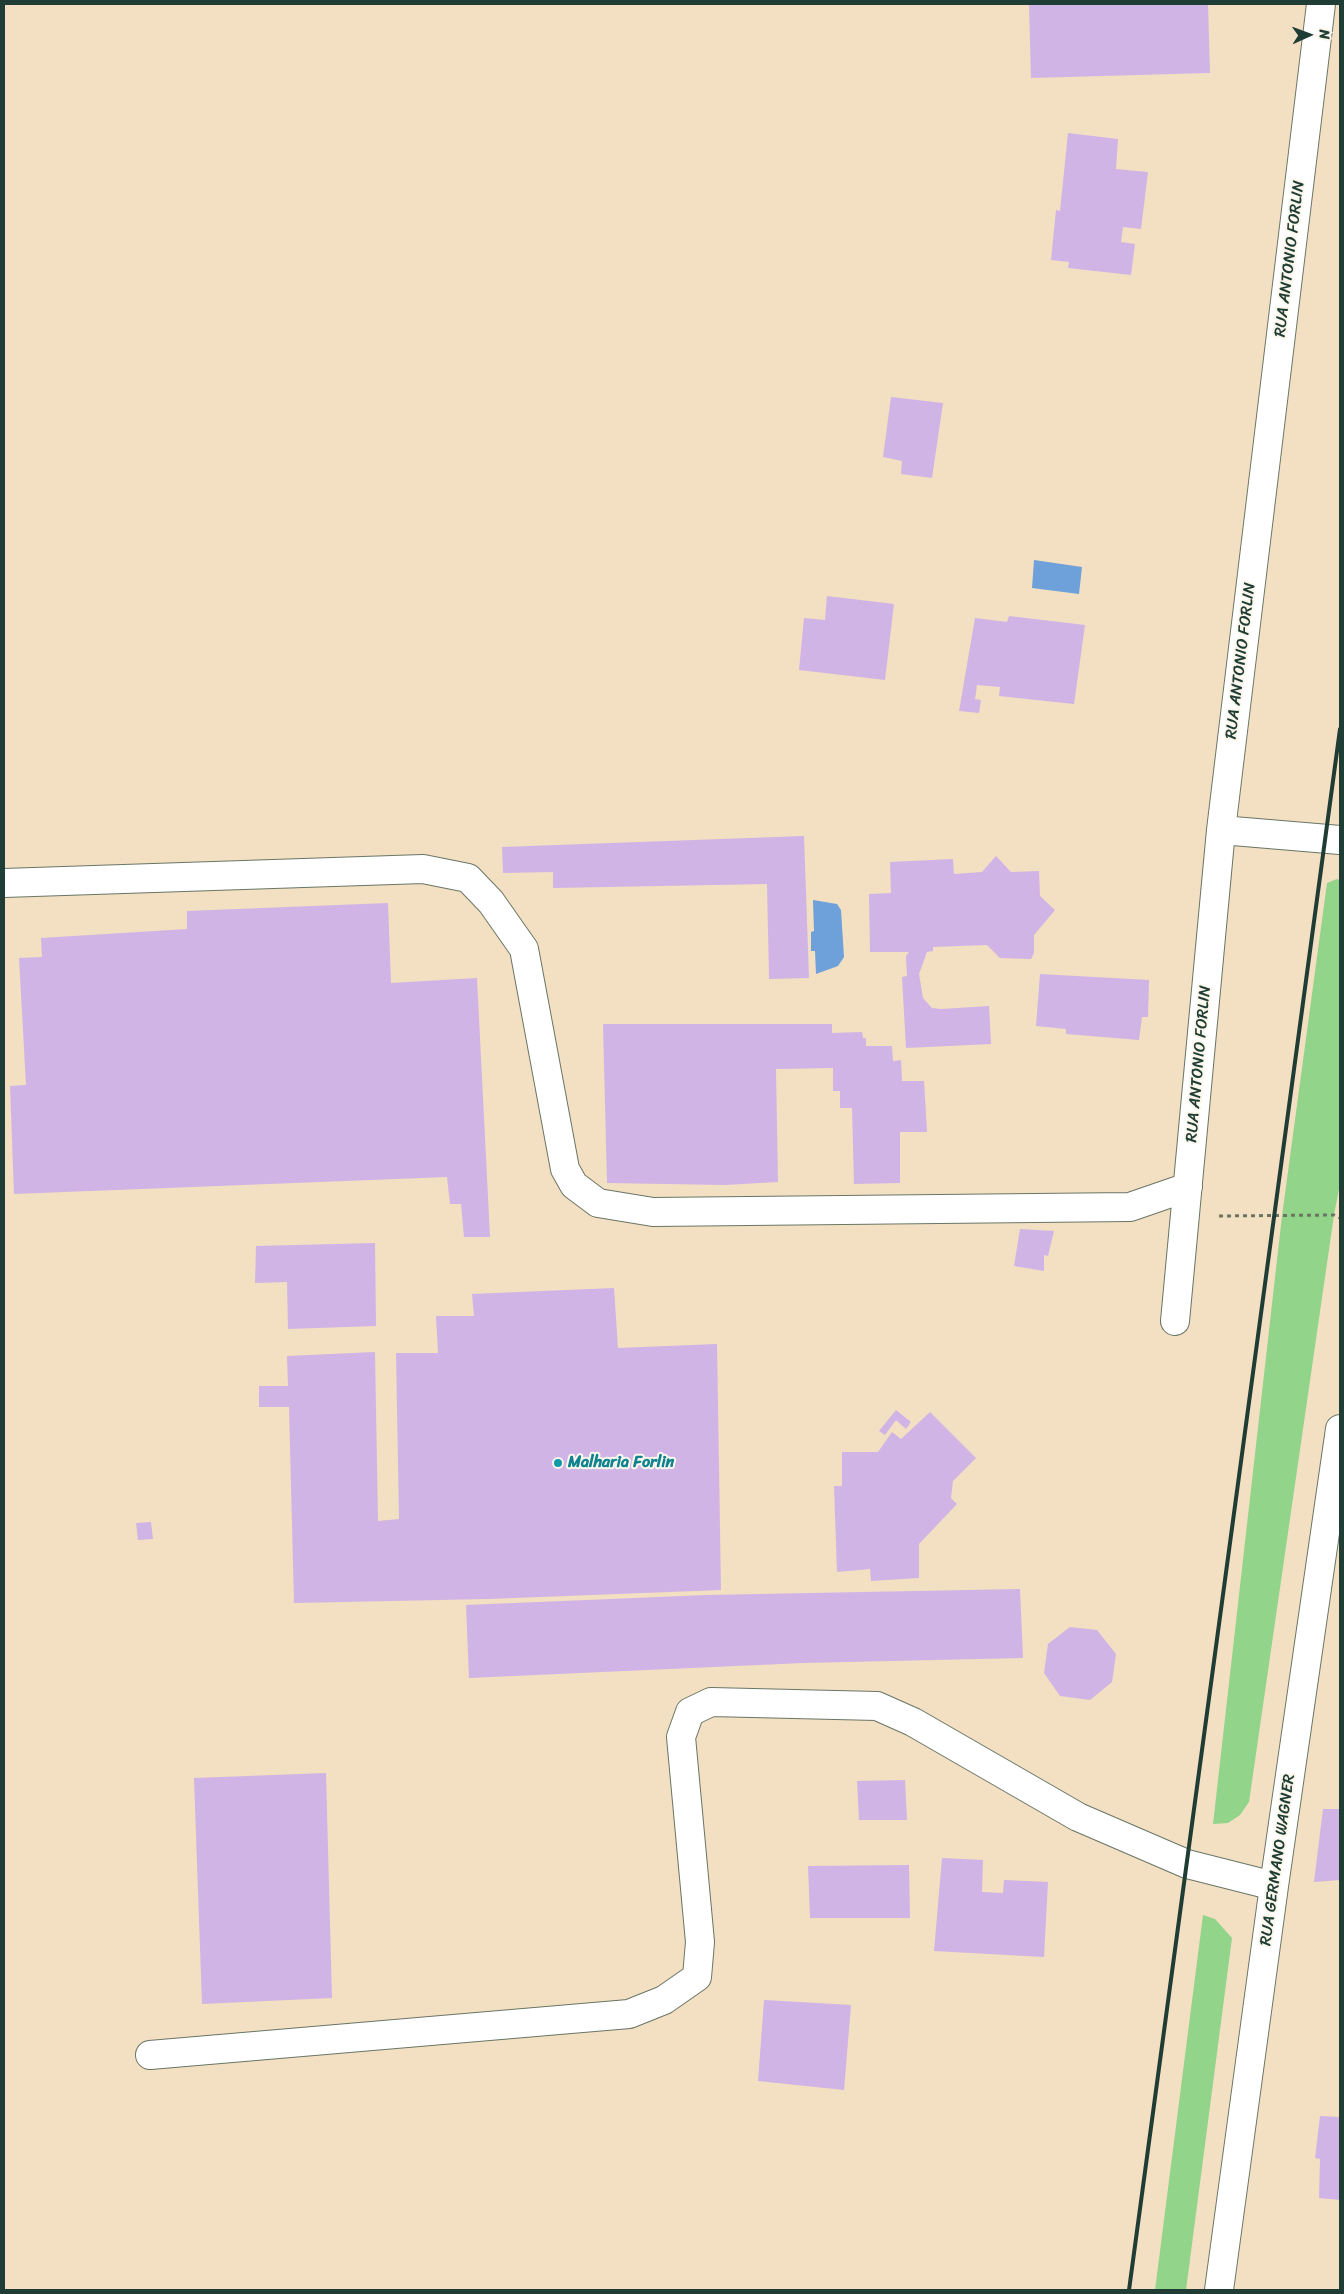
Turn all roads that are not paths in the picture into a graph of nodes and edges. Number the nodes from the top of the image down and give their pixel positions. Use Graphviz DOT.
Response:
graph roads {
  1 [pos="1321,4"];
  2 [pos="1221,830"];
  3 [pos="1340,840"];
  4 [pos="4,883"];
  5 [pos="1188,1187"];
  6 [pos="1175,1321"];
  7 [pos="1340,1430"];
  8 [pos="1274,1886"];
  9 [pos="150,2054"];
  10 [pos="1219,2290"];
  1 -- 2 [label="street, RUA ANTONIO FORLIN"];
  2 -- 3 [label="street"];
  2 -- 5 [label="street, RUA ANTONIO FORLIN"];
  4 -- 5 [label="street"];
  5 -- 6 [label="street, RUA ANTONIO FORLIN"];
  7 -- 8 [label="street, RUA GERMANO WAGNER"];
  8 -- 9 [label="street"];
  8 -- 10 [label="street, RUA GERMANO WAGNER"];
}
